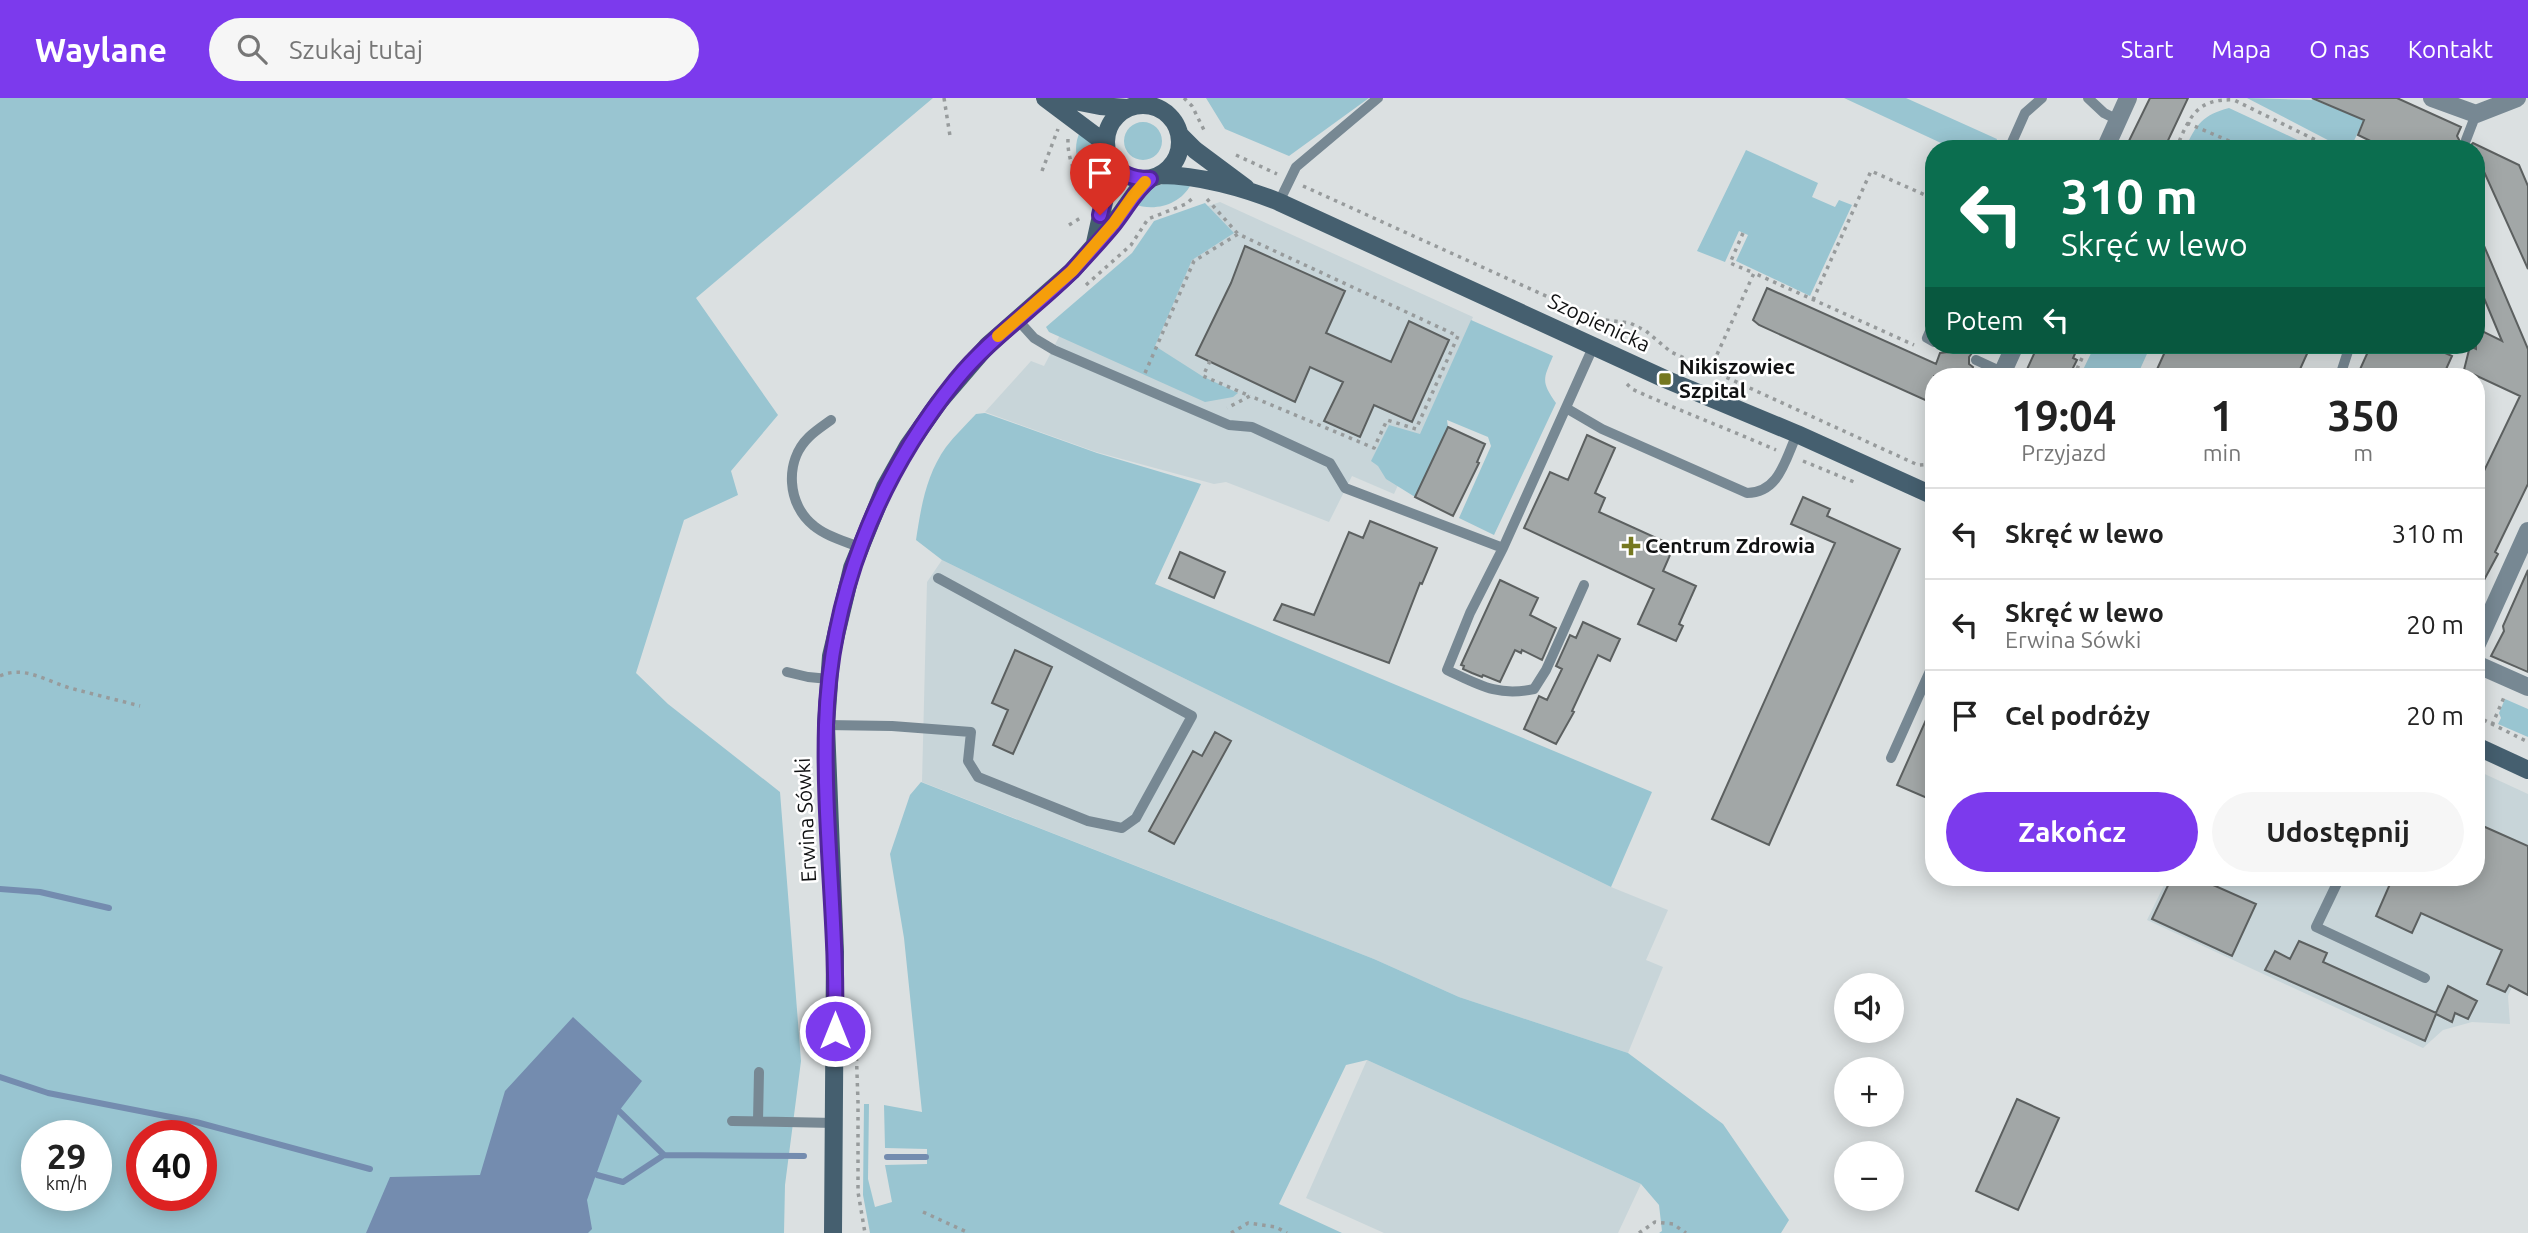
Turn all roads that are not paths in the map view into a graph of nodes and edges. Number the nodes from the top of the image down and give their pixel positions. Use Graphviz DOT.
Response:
graph roads {
  1 [pos="1045,98"];
  2 [pos="1059,98"];
  3 [pos="1378,98"];
  4 [pos="2042,98"];
  5 [pos="2088,98"];
  6 [pos="2128,98"];
  7 [pos="2432,98"];
  8 [pos="2516,98"];
  9 [pos="1127,108"];
  10 [pos="2476,114"];
  11 [pos="2118,120"];
  12 [pos="1180,135"];
  13 [pos="2013,140"];
  14 [pos="2109,140"];
  15 [pos="2466,140"];
  16 [pos="1107,152"];
  17 [pos="1155,177"];
  18 [pos="1246,188"];
  19 [pos="1279,202"];
  20 [pos="1096,243"];
  21 [pos="1017,319"];
  22 [pos="1594,345"];
  23 [pos="1976,360"];
  24 [pos="1990,368"];
  25 [pos="1566,408"];
  26 [pos="831,420"];
  27 [pos="1797,434"];
  28 [pos="1925,492"];
  29 [pos="2528,531"];
  30 [pos="859,547"];
  31 [pos="1503,548"];
  32 [pos="938,578"];
  33 [pos="1584,584"];
  34 [pos="2485,626"];
  35 [pos="2485,668"];
  36 [pos="787,671"];
  37 [pos="829,679"];
  38 [pos="1925,682"];
  39 [pos="2528,687"];
  40 [pos="826,725"];
  41 [pos="2485,750"];
  42 [pos="1891,758"];
  43 [pos="2528,770"];
  44 [pos="2336,886"];
  45 [pos="2425,978"];
  46 [pos="759,1072"];
  47 [pos="732,1121"];
  48 [pos="758,1121"];
  49 [pos="835,1124"];
  50 [pos="833,1233"];
  1 -- 16 [label="street"];
  2 -- 9 [label="street"];
  3 -- 19 [label="lane"];
  4 -- 13 [label="lane"];
  5 -- 11 [label="lane"];
  6 -- 11 [label="street"];
  7 -- 10 [label="street"];
  8 -- 10 [label="street"];
  9 -- 12 [label="street"];
  9 -- 16 [label="street"];
  10 -- 15 [label="lane"];
  11 -- 14 [label="street"];
  12 -- 17 [label="street"];
  12 -- 18 [label="street, Szopienicka"];
  16 -- 17 [label="street"];
  16 -- 20 [label="street, Erwina Sówki"];
  17 -- 18 [label="street, Szopienicka"];
  17 -- 20 [label="street, Erwina Sówki"];
  18 -- 19 [label="street, Szopienicka"];
  19 -- 22 [label="street, Szopienicka"];
  20 -- 21 [label="street, Erwina Sówki"];
  21 -- 30 [label="street, Erwina Sówki"];
  21 -- 31 [label="lane"];
  22 -- 25 [label="lane"];
  22 -- 27 [label="street, Szopienicka"];
  23 -- 24 [label="lane"];
  25 -- 27 [label="lane"];
  25 -- 31 [label="lane"];
  26 -- 30 [label="lane"];
  27 -- 28 [label="street, Szopienicka"];
  29 -- 34 [label="street"];
  30 -- 37 [label="street, Erwina Sówki"];
  31 -- 33 [label="lane"];
  32 -- 40 [label="lane"];
  35 -- 39 [label="street"];
  36 -- 37 [label="lane"];
  37 -- 40 [label="street, Erwina Sówki"];
  38 -- 42 [label="lane"];
  40 -- 49 [label="street, Erwina Sówki"];
  41 -- 43 [label="street"];
  44 -- 45 [label="lane"];
  46 -- 48 [label="lane"];
  47 -- 48 [label="lane"];
  48 -- 49 [label="lane"];
  49 -- 50 [label="street, Erwina Sówki"];
}
